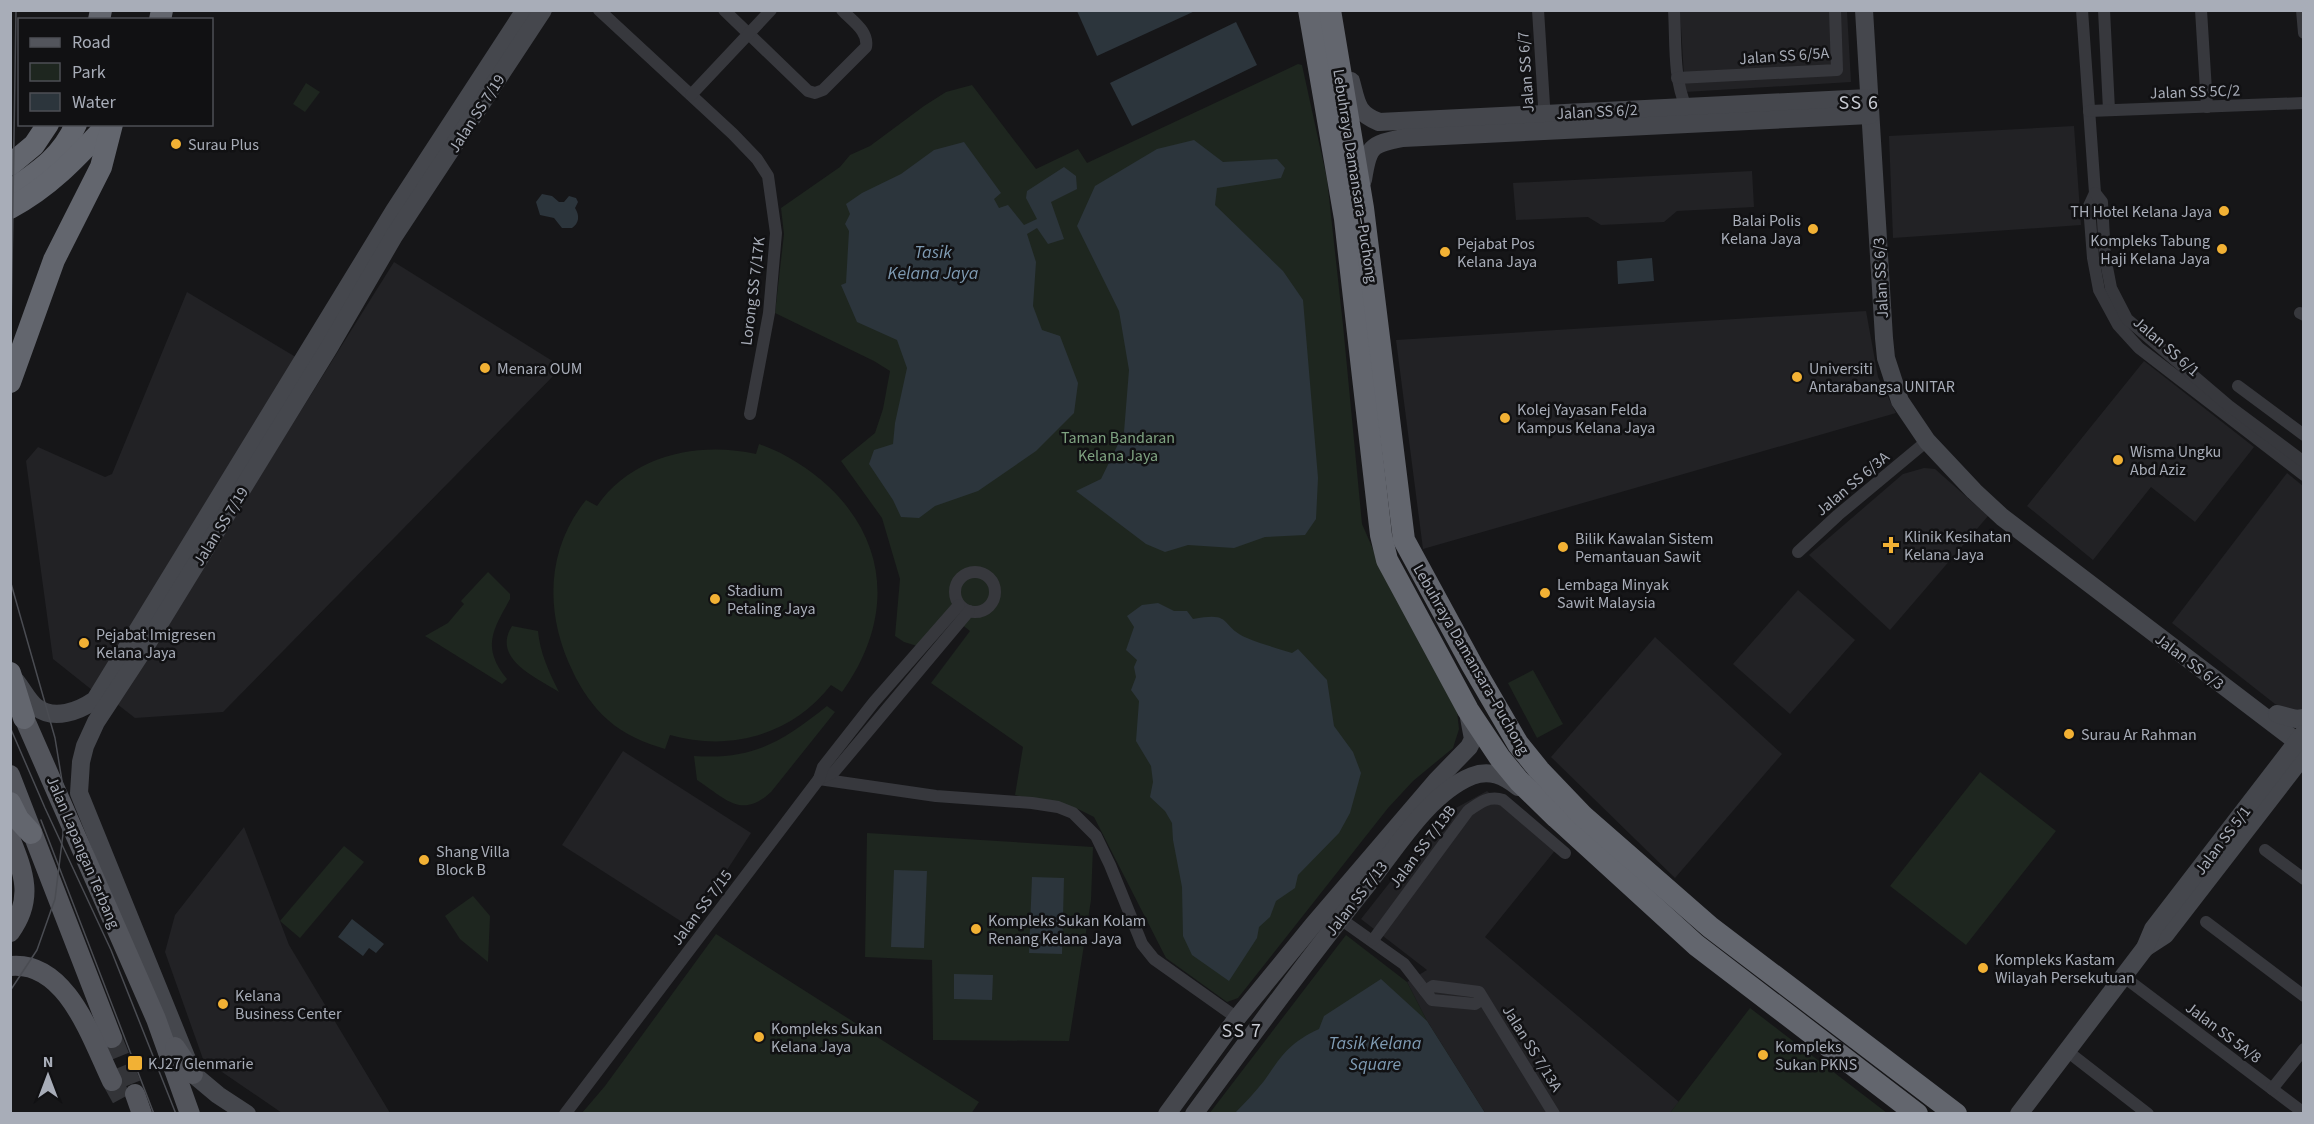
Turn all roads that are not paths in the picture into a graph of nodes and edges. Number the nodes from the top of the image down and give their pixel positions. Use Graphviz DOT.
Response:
graph roads {
  1 [pos="525,10"];
  2 [pos="543,10"];
  3 [pos="599,10"];
  4 [pos="724,10"];
  5 [pos="771,10"];
  6 [pos="842,10"];
  7 [pos="1309,10"];
  8 [pos="1330,10"];
  9 [pos="1340,10"];
  10 [pos="1538,10"];
  11 [pos="1674,10"];
  12 [pos="1835,10"];
  13 [pos="1864,10"];
  14 [pos="2082,10"];
  15 [pos="2104,10"];
  16 [pos="2201,10"];
  17 [pos="2302,10"];
  18 [pos="2304,33"];
  19 [pos="749,34"];
  20 [pos="1677,78"];
  21 [pos="1351,81"];
  22 [pos="691,95"];
  23 [pos="2304,103"];
  24 [pos="1686,107"];
  25 [pos="1869,107"];
  26 [pos="2207,107"];
  27 [pos="2109,110"];
  28 [pos="2089,111"];
  29 [pos="1545,122"];
  30 [pos="47,126"];
  31 [pos="75,126"];
  32 [pos="108,126"];
  33 [pos="110,126"];
  34 [pos="10,165"];
  35 [pos="1364,180"];
  36 [pos="10,191"];
  37 [pos="2095,194"];
  38 [pos="10,208"];
  39 [pos="1363,208"];
  40 [pos="10,382"];
  41 [pos="2238,386"];
  42 [pos="750,414"];
  43 [pos="2304,435"];
  44 [pos="1927,441"];
  45 [pos="2304,462"];
  46 [pos="2304,475"];
  47 [pos="1798,552"];
  48 [pos="11,674"];
  49 [pos="10,685"];
  50 [pos="879,706"];
  51 [pos="1468,710"];
  52 [pos="24,717"];
  53 [pos="2304,718"];
  54 [pos="2275,719"];
  55 [pos="2302,742"];
  56 [pos="2282,761"];
  57 [pos="10,775"];
  58 [pos="819,779"];
  59 [pos="10,803"];
  60 [pos="1557,818"];
  61 [pos="21,836"];
  62 [pos="2265,850"];
  63 [pos="1565,853"];
  64 [pos="2304,879"];
  65 [pos="1333,914"];
  66 [pos="2206,922"];
  67 [pos="10,932"];
  68 [pos="1373,940"];
  69 [pos="2145,948"];
  70 [pos="10,966"];
  71 [pos="2124,977"];
  72 [pos="2304,996"];
  73 [pos="1237,1018"];
  74 [pos="156,1019"];
  75 [pos="112,1038"];
  76 [pos="2304,1049"];
  77 [pos="2067,1051"];
  78 [pos="193,1074"];
  79 [pos="112,1081"];
  80 [pos="2272,1089"];
  81 [pos="129,1102"];
  82 [pos="142,1113"];
  83 [pos="190,1113"];
  84 [pos="247,1113"];
  85 [pos="565,1113"];
  86 [pos="1167,1113"];
  87 [pos="1194,1113"];
  88 [pos="1554,1113"];
  89 [pos="1917,1113"];
  90 [pos="1956,1113"];
  91 [pos="2020,1113"];
  92 [pos="2148,1113"];
  93 [pos="2304,1113"];
  1 -- 48 [label="street, Jalan SS 7/19"];
  2 -- 78 [label="street, Jalan SS 7/19"];
  3 -- 22 [label="street, Lorong SS 7/17K"];
  4 -- 19 [label="street"];
  5 -- 19 [label="street"];
  6 -- 19 [label="street"];
  7 -- 51 [label="highway, Lebuhraya Damansara–Puchong"];
  8 -- 39 [label="highway, Lebuhraya Damansara–Puchong"];
  9 -- 21 [label="highway"];
  10 -- 29 [label="street, Jalan SS 6/7"];
  11 -- 20 [label="street"];
  12 -- 20 [label="street, Jalan SS 6/5A"];
  13 -- 25 [label="street, Jalan SS 6/3"];
  14 -- 28 [label="street, Jalan SS 6/1"];
  15 -- 27 [label="street"];
  16 -- 26 [label="street"];
  17 -- 18 [label="street"];
  19 -- 22 [label="street"];
  20 -- 24 [label="street"];
  21 -- 29 [label="street, Jalan SS 6/2"];
  21 -- 35 [label="highway"];
  22 -- 42 [label="street, Lorong SS 7/17K"];
  23 -- 26 [label="street, Jalan SS 5C/2"];
  24 -- 25 [label="street, Jalan SS 6/2"];
  24 -- 29 [label="street, Jalan SS 6/2"];
  25 -- 29 [label="street, Jalan SS 6/2"];
  25 -- 44 [label="street, Jalan SS 6/3"];
  26 -- 27 [label="street, Jalan SS 5C/2"];
  27 -- 28 [label="street, Jalan SS 5C/2"];
  28 -- 37 [label="street, Jalan SS 6/1"];
  29 -- 35 [label="street, Jalan SS 6/2"];
  30 -- 34 [label="highway"];
  31 -- 36 [label="highway"];
  32 -- 38 [label="highway"];
  33 -- 40 [label="highway"];
  35 -- 39 [label="highway"];
  37 -- 45 [label="street, Jalan SS 6/1"];
  37 -- 46 [label="street, Jalan SS 6/1"];
  39 -- 90 [label="highway, Lebuhraya Damansara–Puchong"];
  41 -- 43 [label="street"];
  44 -- 47 [label="street, Jalan SS 6/3A"];
  44 -- 54 [label="street, Jalan SS 6/3"];
  48 -- 52 [label="highway"];
  49 -- 52 [label="main road, Jalan Lapangan Terbang"];
  50 -- 50 [label="street"];
  50 -- 58 [label="street, Jalan SS 7/15"];
  50 -- 58 [label="street"];
  51 -- 60 [label="highway, Lebuhraya Damansara–Puchong"];
  51 -- 65 [label="street, Jalan SS 7/13"];
  52 -- 74 [label="main road, Jalan Lapangan Terbang"];
  53 -- 54 [label="street"];
  54 -- 55 [label="street, Jalan SS 6/3"];
  54 -- 56 [label="street"];
  55 -- 56 [label="street, Jalan SS 5/1"];
  55 -- 69 [label="street, Jalan SS 5/1"];
  56 -- 69 [label="street, Jalan SS 5/1"];
  57 -- 61 [label="main road"];
  58 -- 73 [label="street"];
  58 -- 85 [label="street, Jalan SS 7/15"];
  59 -- 61 [label="highway"];
  60 -- 65 [label="street, Jalan SS 7/13"];
  60 -- 89 [label="highway, Lebuhraya Damansara–Puchong"];
  61 -- 67 [label="main road"];
  61 -- 75 [label="main road"];
  62 -- 64 [label="street"];
  63 -- 68 [label="street, Jalan SS 7/13B"];
  65 -- 68 [label="street, Jalan SS 7/13A"];
  65 -- 73 [label="street, Jalan SS 7/13"];
  65 -- 87 [label="street, Jalan SS 7/13"];
  66 -- 72 [label="street"];
  68 -- 88 [label="street, Jalan SS 7/13A"];
  69 -- 71 [label="street, Jalan SS 5/1"];
  70 -- 79 [label="main road"];
  71 -- 77 [label="street, Jalan SS 5/1"];
  71 -- 80 [label="street, Jalan SS 5A/8"];
  73 -- 86 [label="street, Jalan SS 7/13"];
  74 -- 78 [label="main road"];
  74 -- 83 [label="main road"];
  76 -- 80 [label="street"];
  77 -- 91 [label="street, Jalan SS 5/1"];
  77 -- 92 [label="street"];
  78 -- 84 [label="street"];
  80 -- 93 [label="street, Jalan SS 5A/8"];
  81 -- 82 [label="main road"];
}
